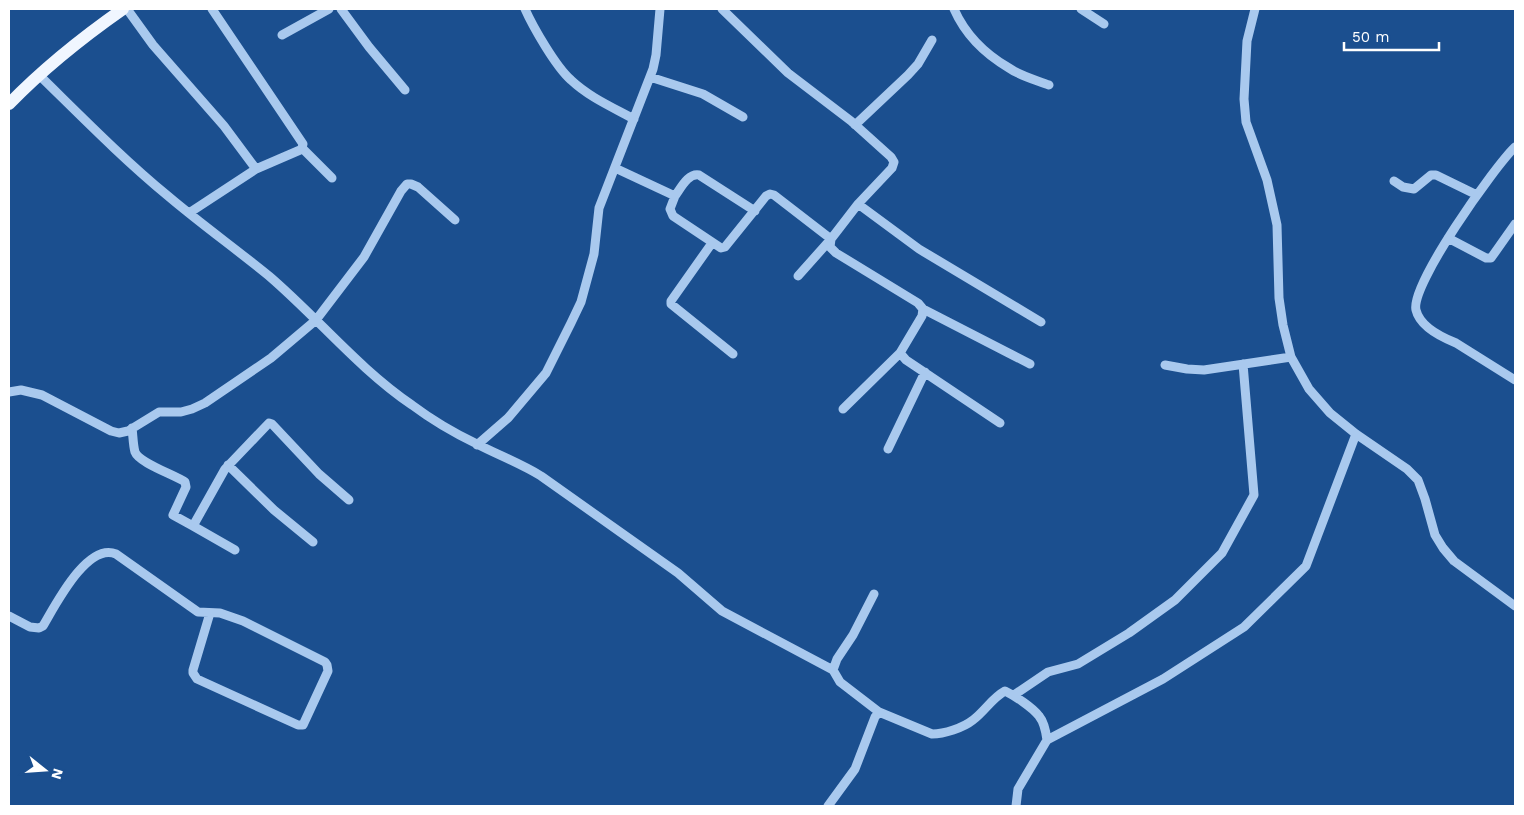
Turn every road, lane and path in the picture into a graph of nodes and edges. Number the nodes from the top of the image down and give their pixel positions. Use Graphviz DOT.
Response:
graph roads {
  1 [pos="123,9"];
  2 [pos="127,9"];
  3 [pos="212,9"];
  4 [pos="329,9"];
  5 [pos="341,9"];
  6 [pos="525,9"];
  7 [pos="660,9"];
  8 [pos="722,9"];
  9 [pos="954,9"];
  10 [pos="1081,9"];
  11 [pos="1255,9"];
  12 [pos="1104,24"];
  13 [pos="282,35"];
  14 [pos="932,40"];
  15 [pos="39,75"];
  16 [pos="650,77"];
  17 [pos="1049,84"];
  18 [pos="405,90"];
  19 [pos="9,104"];
  20 [pos="743,117"];
  21 [pos="634,119"];
  22 [pos="855,125"];
  23 [pos="1515,146"];
  24 [pos="302,148"];
  25 [pos="614,168"];
  26 [pos="256,169"];
  27 [pos="332,178"];
  28 [pos="1394,181"];
  29 [pos="1478,195"];
  30 [pos="675,196"];
  31 [pos="858,204"];
  32 [pos="755,211"];
  33 [pos="189,213"];
  34 [pos="455,220"];
  35 [pos="1515,224"];
  36 [pos="1448,238"];
  37 [pos="831,239"];
  38 [pos="712,243"];
  39 [pos="798,276"];
  40 [pos="923,310"];
  41 [pos="316,320"];
  42 [pos="1041,322"];
  43 [pos="733,354"];
  44 [pos="900,354"];
  45 [pos="1291,357"];
  46 [pos="1030,364"];
  47 [pos="1243,364"];
  48 [pos="1165,365"];
  49 [pos="924,372"];
  50 [pos="1515,380"];
  51 [pos="9,392"];
  52 [pos="843,408"];
  53 [pos="1000,423"];
  54 [pos="132,428"];
  55 [pos="1356,434"];
  56 [pos="477,445"];
  57 [pos="888,449"];
  58 [pos="228,465"];
  59 [pos="349,500"];
  60 [pos="193,526"];
  61 [pos="313,542"];
  62 [pos="235,550"];
  63 [pos="874,594"];
  64 [pos="1515,606"];
  65 [pos="210,613"];
  66 [pos="9,616"];
  67 [pos="833,670"];
  68 [pos="1014,695"];
  69 [pos="879,712"];
  70 [pos="1047,740"];
  71 [pos="828,806"];
  72 [pos="1016,806"];
  1 -- 15 [label="main road"];
  2 -- 26 [label="street"];
  3 -- 24 [label="street"];
  4 -- 13 [label="street"];
  5 -- 18 [label="street"];
  6 -- 21 [label="street"];
  7 -- 16 [label="street"];
  8 -- 22 [label="street"];
  9 -- 17 [label="street"];
  10 -- 12 [label="street"];
  11 -- 45 [label="street"];
  14 -- 22 [label="street"];
  15 -- 19 [label="main road"];
  15 -- 33 [label="street"];
  16 -- 20 [label="street"];
  16 -- 21 [label="street"];
  21 -- 25 [label="street"];
  22 -- 31 [label="street"];
  23 -- 29 [label="street"];
  24 -- 26 [label="street"];
  24 -- 27 [label="street"];
  25 -- 30 [label="street"];
  25 -- 56 [label="street"];
  26 -- 33 [label="street"];
  28 -- 29 [label="street"];
  29 -- 36 [label="street"];
  30 -- 32 [label="street"];
  30 -- 38 [label="street"];
  31 -- 37 [label="street"];
  31 -- 42 [label="street"];
  32 -- 37 [label="street"];
  32 -- 38 [label="street"];
  33 -- 41 [label="street"];
  34 -- 41 [label="street"];
  35 -- 36 [label="street"];
  36 -- 50 [label="street"];
  37 -- 39 [label="street"];
  37 -- 40 [label="street"];
  38 -- 43 [label="street"];
  40 -- 44 [label="street"];
  40 -- 46 [label="street"];
  41 -- 54 [label="street"];
  41 -- 56 [label="street"];
  44 -- 49 [label="street"];
  44 -- 52 [label="street"];
  45 -- 47 [label="street"];
  45 -- 55 [label="street"];
  47 -- 48 [label="street"];
  47 -- 68 [label="street"];
  49 -- 53 [label="street"];
  49 -- 57 [label="street"];
  51 -- 54 [label="street"];
  54 -- 60 [label="street"];
  55 -- 64 [label="street"];
  55 -- 70 [label="street"];
  56 -- 67 [label="street"];
  58 -- 59 [label="street"];
  58 -- 60 [label="street"];
  58 -- 61 [label="street"];
  60 -- 62 [label="street"];
  63 -- 67 [label="street"];
  65 -- 65 [label="street"];
  65 -- 66 [label="street"];
  67 -- 69 [label="street"];
  68 -- 69 [label="street"];
  68 -- 70 [label="street"];
  69 -- 71 [label="street"];
  70 -- 72 [label="street"];
}
